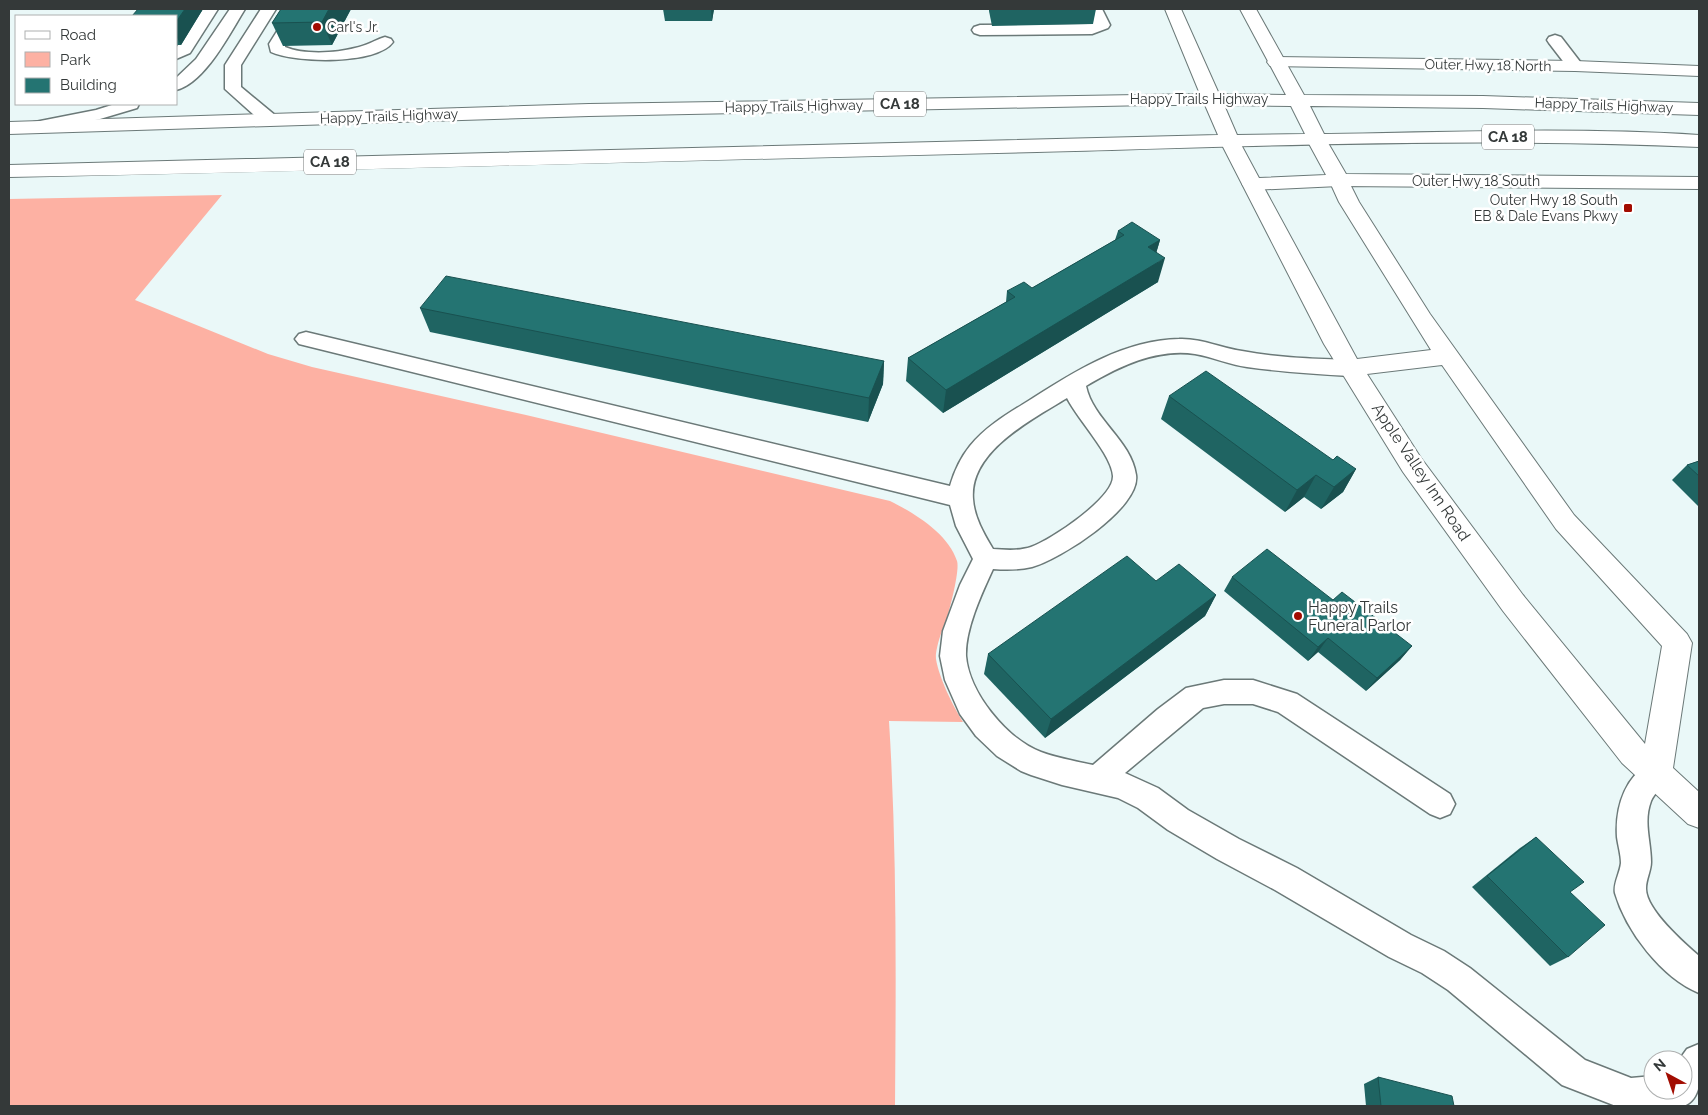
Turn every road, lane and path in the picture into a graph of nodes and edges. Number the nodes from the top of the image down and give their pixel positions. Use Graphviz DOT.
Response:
graph roads {
  1 [pos="210,9"];
  2 [pos="237,9"];
  3 [pos="268,9"];
  4 [pos="298,9"];
  5 [pos="1095,9"];
  6 [pos="1173,9"];
  7 [pos="1248,9"];
  8 [pos="980,30"];
  9 [pos="1554,40"];
  10 [pos="385,42"];
  11 [pos="178,53"];
  12 [pos="1276,62"];
  13 [pos="1575,66"];
  14 [pos="1699,71"];
  15 [pos="178,84"];
  16 [pos="1211,99"];
  17 [pos="1298,100"];
  18 [pos="128,105"];
  19 [pos="1699,109"];
  20 [pos="270,120"];
  21 [pos="32,127"];
  22 [pos="9,128"];
  23 [pos="1317,140"];
  24 [pos="1230,141"];
  25 [pos="1699,141"];
  26 [pos="9,171"];
  27 [pos="1339,180"];
  28 [pos="1699,183"];
  29 [pos="1252,184"];
  30 [pos="306,339"];
  31 [pos="1448,356"];
  32 [pos="1351,368"];
  33 [pos="1075,383"];
  34 [pos="961,498"];
  35 [pos="986,558"];
  36 [pos="1656,774"];
  37 [pos="1097,779"];
  38 [pos="1440,804"];
  39 [pos="1699,814"];
  40 [pos="1699,977"];
  41 [pos="1643,1094"];
  1 -- 11 [label="lane"];
  2 -- 15 [label="lane"];
  3 -- 20 [label="lane"];
  4 -- 10 [label="lane"];
  5 -- 8 [label="lane"];
  6 -- 16 [label="main road, Apple Valley Inn Road"];
  7 -- 12 [label="main road"];
  9 -- 13 [label="lane"];
  12 -- 13 [label="main road, Outer Hwy 18 North"];
  12 -- 17 [label="main road"];
  13 -- 14 [label="main road, Outer Hwy 18 North"];
  16 -- 17 [label="main road, Happy Trails Highway / CA 18"];
  16 -- 20 [label="main road, Happy Trails Highway / CA 18"];
  16 -- 24 [label="main road, Apple Valley Inn Road"];
  17 -- 19 [label="main road, Happy Trails Highway / CA 18"];
  17 -- 23 [label="main road"];
  18 -- 21 [label="lane"];
  20 -- 21 [label="main road, Happy Trails Highway / CA 18"];
  21 -- 22 [label="main road, Happy Trails Highway / CA 18"];
  23 -- 24 [label="main road, Happy Trails Highway / CA 18"];
  23 -- 25 [label="main road, Happy Trails Highway / CA 18"];
  23 -- 27 [label="main road"];
  24 -- 26 [label="main road, Happy Trails Highway / CA 18"];
  24 -- 29 [label="main road, Apple Valley Inn Road"];
  27 -- 28 [label="main road, Outer Hwy 18 South"];
  27 -- 29 [label="main road, Outer Hwy 18 South"];
  27 -- 31 [label="main road"];
  29 -- 32 [label="main road, Apple Valley Inn Road"];
  30 -- 34 [label="lane"];
  31 -- 32 [label="main road"];
  31 -- 36 [label="main road"];
  32 -- 33 [label="lane"];
  32 -- 36 [label="main road, Apple Valley Inn Road"];
  33 -- 34 [label="lane"];
  33 -- 35 [label="lane"];
  34 -- 35 [label="lane"];
  35 -- 37 [label="lane"];
  36 -- 39 [label="main road, Apple Valley Inn Road"];
  36 -- 40 [label="lane"];
  37 -- 38 [label="lane"];
  37 -- 41 [label="lane"];
}
